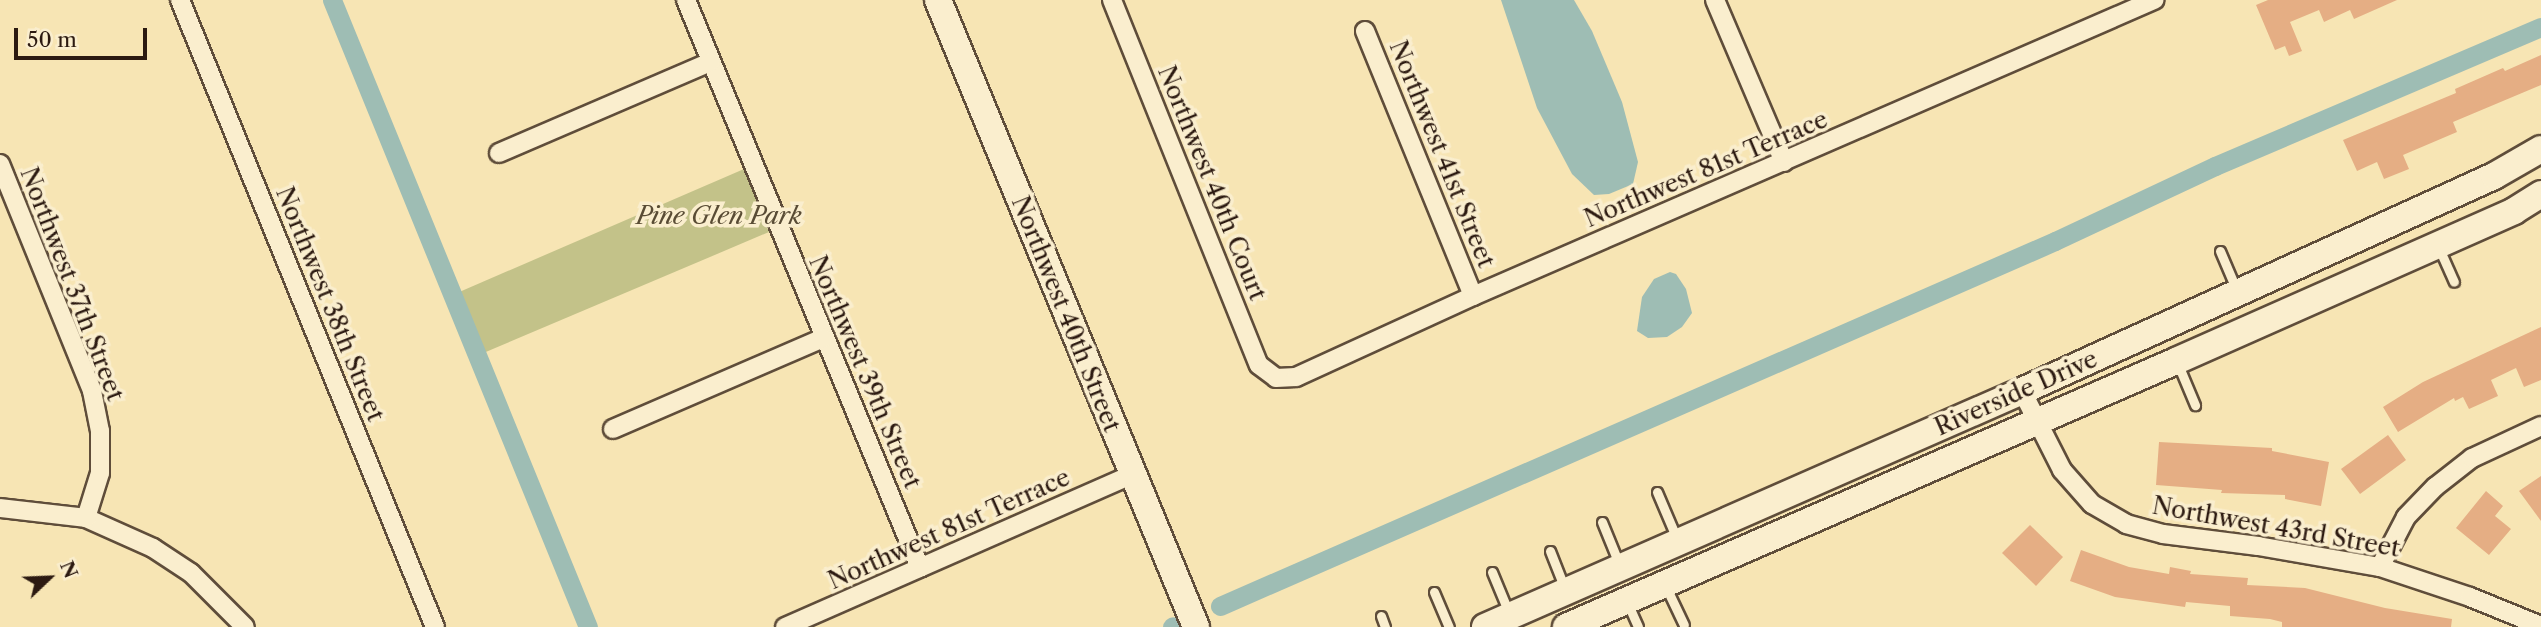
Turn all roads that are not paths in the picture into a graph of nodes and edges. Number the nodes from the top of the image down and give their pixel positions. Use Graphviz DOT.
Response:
graph roads {
  1 [pos="180,0"];
  2 [pos="686,0"];
  3 [pos="938,0"];
  4 [pos="1112,0"];
  5 [pos="1715,0"];
  6 [pos="2154,0"];
  7 [pos="1365,31"];
  8 [pos="710,62"];
  9 [pos="2541,149"];
  10 [pos="499,153"];
  11 [pos="1784,162"];
  12 [pos="0,164"];
  13 [pos="2540,199"];
  14 [pos="2438,244"];
  15 [pos="2220,251"];
  16 [pos="2454,282"];
  17 [pos="2237,293"];
  18 [pos="1473,296"];
  19 [pos="823,338"];
  20 [pos="2176,361"];
  21 [pos="1276,378"];
  22 [pos="2022,391"];
  23 [pos="2195,405"];
  24 [pos="2035,421"];
  25 [pos="2541,426"];
  26 [pos="613,429"];
  27 [pos="1132,475"];
  28 [pos="1657,492"];
  29 [pos="0,508"];
  30 [pos="86,517"];
  31 [pos="1602,522"];
  32 [pos="1678,542"];
  33 [pos="1550,551"];
  34 [pos="1621,567"];
  35 [pos="2379,567"];
  36 [pos="920,568"];
  37 [pos="1492,572"];
  38 [pos="1665,584"];
  39 [pos="1434,592"];
  40 [pos="1566,592"];
  41 [pos="1626,600"];
  42 [pos="1381,616"];
  43 [pos="1510,616"];
  44 [pos="1684,625"];
  45 [pos="2541,626"];
  46 [pos="244,627"];
  47 [pos="435,627"];
  48 [pos="785,627"];
  49 [pos="1196,627"];
  50 [pos="1385,627"];
  51 [pos="1449,627"];
  52 [pos="1485,627"];
  53 [pos="1566,627"];
  54 [pos="1639,627"];
  1 -- 47 [label="street, Northwest 38th Street"];
  2 -- 8 [label="street, Northwest 39th Street"];
  3 -- 27 [label="street, Northwest 40th Street"];
  4 -- 21 [label="street, Northwest 40th Court"];
  5 -- 11 [label="street"];
  6 -- 11 [label="street, Northwest 81st Terrace"];
  7 -- 18 [label="street, Northwest 41st Street"];
  8 -- 10 [label="street"];
  8 -- 19 [label="street, Northwest 39th Street"];
  9 -- 17 [label="street, Riverside Drive"];
  11 -- 18 [label="street, Northwest 81st Terrace"];
  12 -- 30 [label="street, Northwest 37th Street"];
  13 -- 14 [label="street, Riverside Drive"];
  14 -- 16 [label="lane"];
  14 -- 20 [label="street, Riverside Drive"];
  15 -- 17 [label="lane"];
  17 -- 22 [label="street, Riverside Drive"];
  18 -- 21 [label="street, Northwest 81st Terrace"];
  19 -- 26 [label="street"];
  19 -- 36 [label="street, Northwest 39th Street"];
  20 -- 23 [label="lane"];
  20 -- 24 [label="street, Riverside Drive"];
  22 -- 24 [label="street, Northwest 43rd Street"];
  22 -- 32 [label="street, Riverside Drive"];
  24 -- 35 [label="street, Northwest 43rd Street"];
  24 -- 38 [label="street, Riverside Drive"];
  25 -- 35 [label="street"];
  27 -- 36 [label="street, Northwest 81st Terrace"];
  27 -- 49 [label="street, Northwest 40th Street"];
  28 -- 32 [label="lane"];
  29 -- 30 [label="street"];
  30 -- 46 [label="street"];
  31 -- 34 [label="lane"];
  32 -- 34 [label="street, Riverside Drive"];
  33 -- 40 [label="lane"];
  34 -- 40 [label="street, Riverside Drive"];
  35 -- 45 [label="street, Northwest 43rd Street"];
  36 -- 48 [label="street, Northwest 81st Terrace"];
  37 -- 43 [label="lane"];
  38 -- 41 [label="street, Riverside Drive"];
  38 -- 44 [label="lane"];
  39 -- 51 [label="lane"];
  40 -- 43 [label="street, Riverside Drive"];
  41 -- 53 [label="street, Riverside Drive"];
  41 -- 54 [label="lane"];
  42 -- 50 [label="lane"];
  43 -- 52 [label="street, Riverside Drive"];
}
